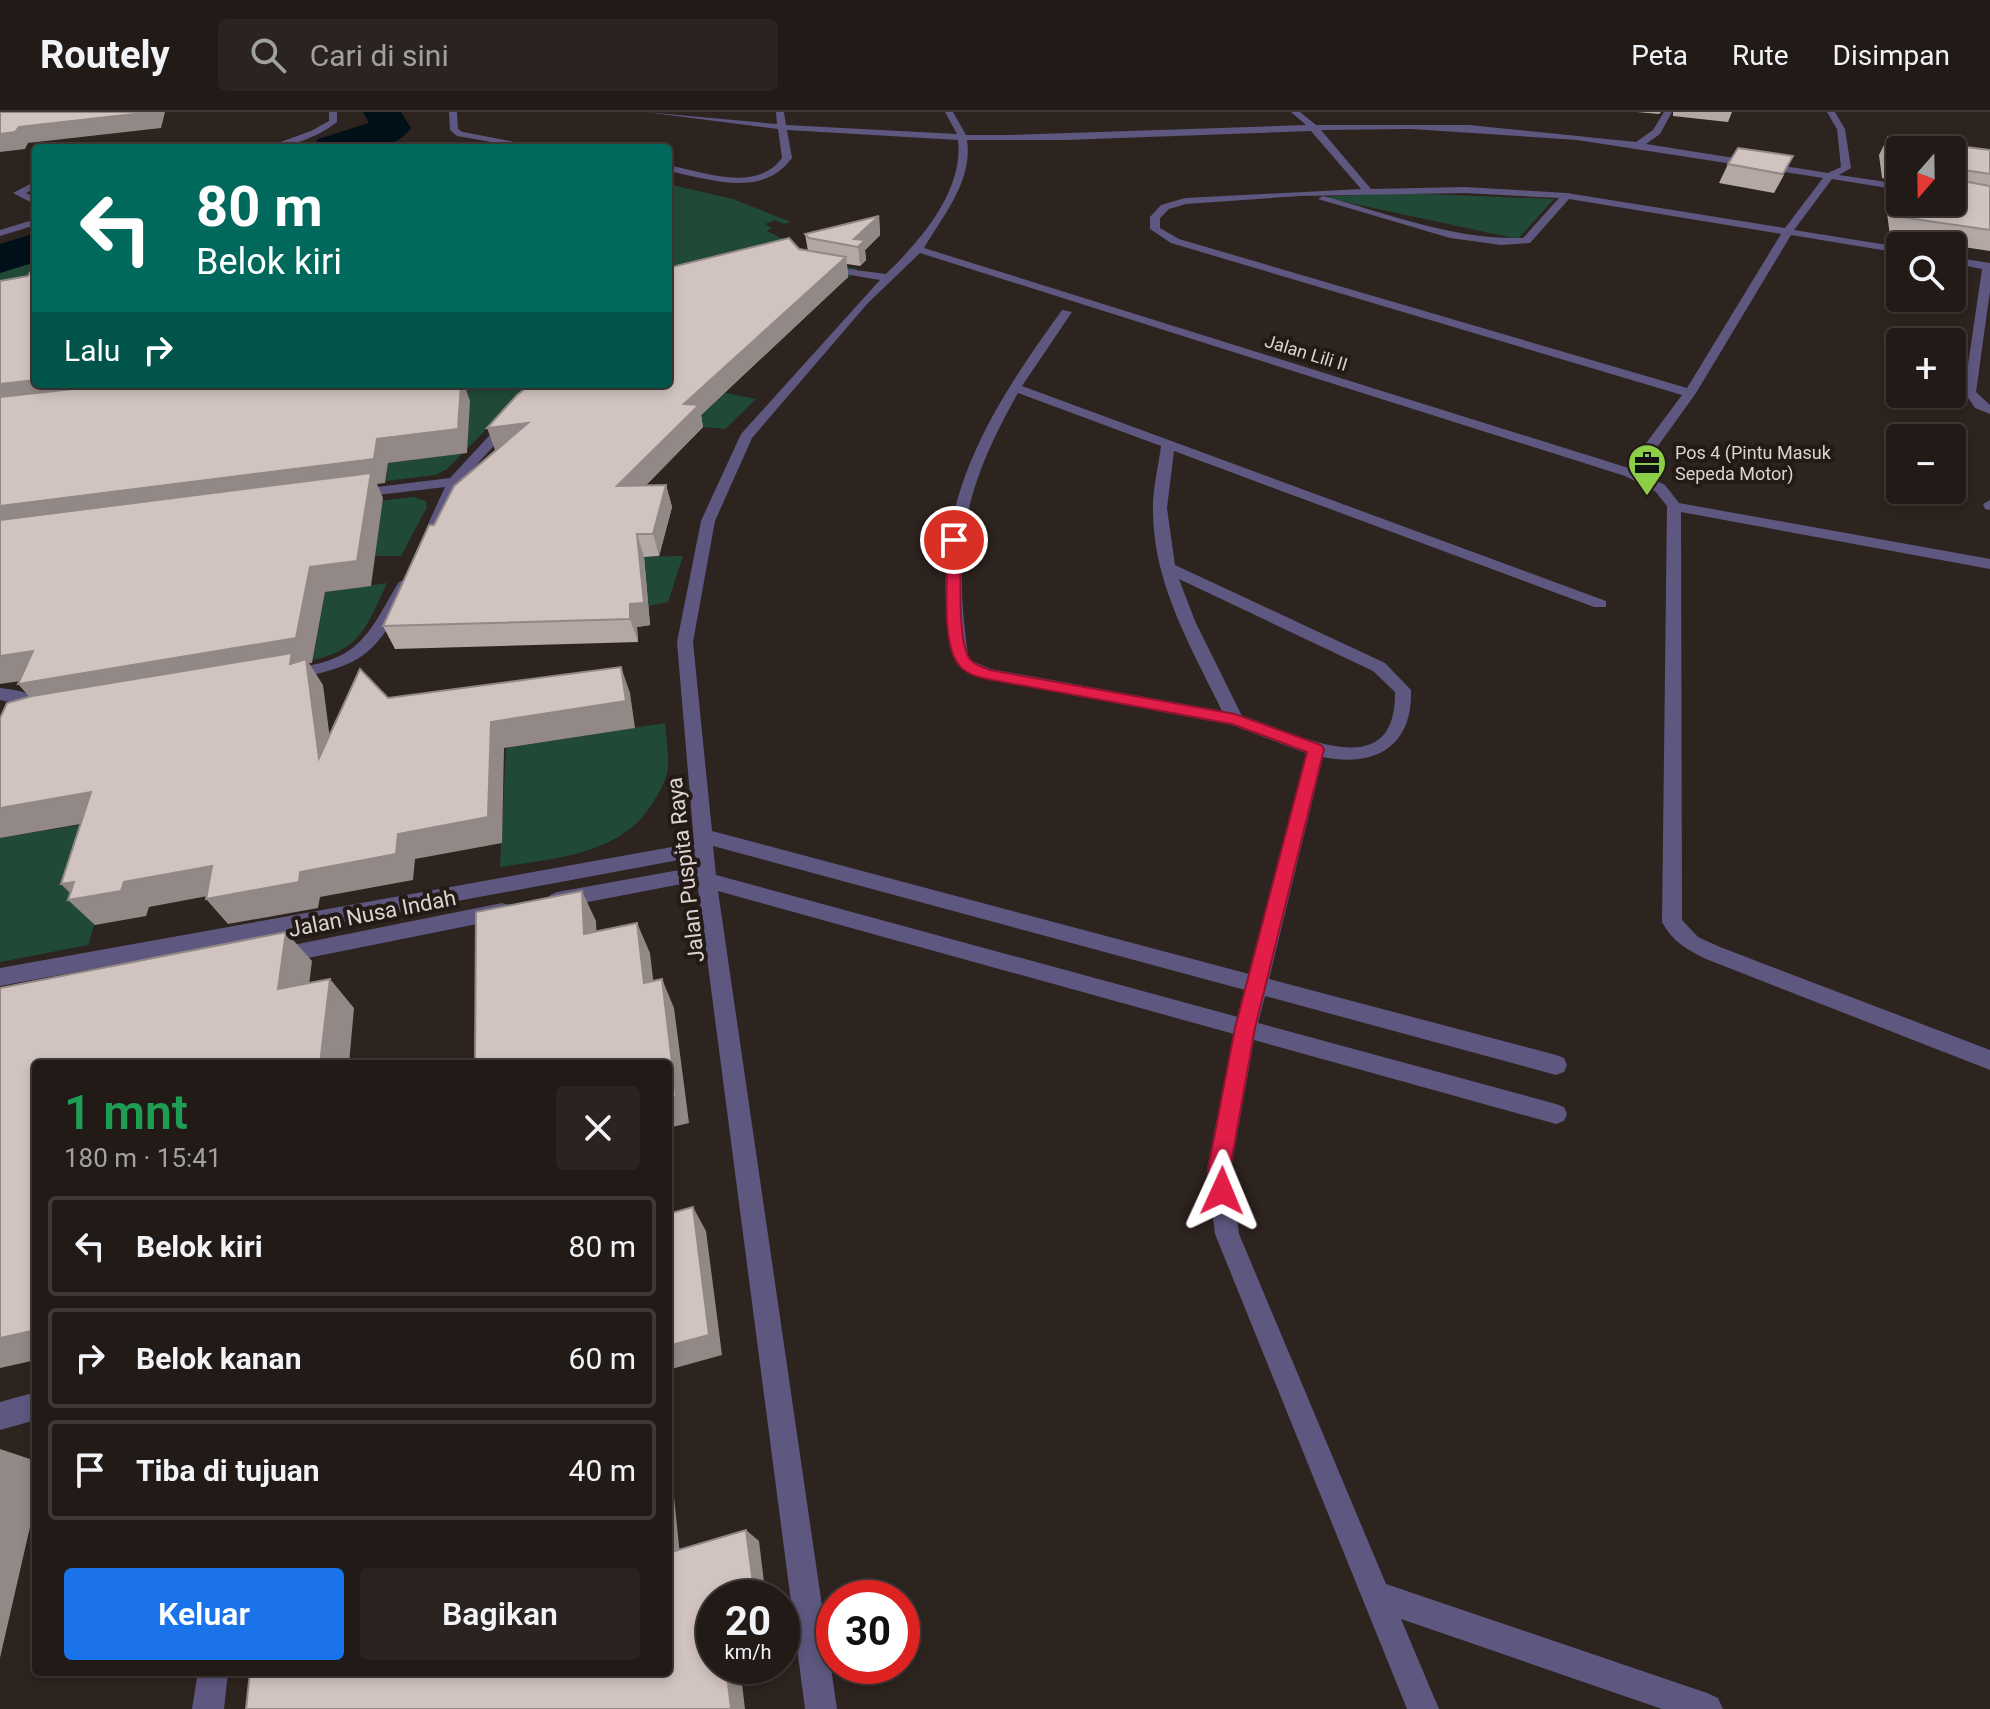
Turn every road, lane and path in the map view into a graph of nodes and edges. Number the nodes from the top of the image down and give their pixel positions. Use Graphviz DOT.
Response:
graph roads {
  1 [pos="333,112"];
  2 [pos="453,112"];
  3 [pos="649,112"];
  4 [pos="780,112"];
  5 [pos="949,112"];
  6 [pos="1295,112"];
  7 [pos="1668,112"];
  8 [pos="1831,112"];
  9 [pos="1314,128"];
  10 [pos="783,130"];
  11 [pos="962,136"];
  12 [pos="280,144"];
  13 [pos="518,144"];
  14 [pos="1639,144"];
  15 [pos="672,169"];
  16 [pos="1829,176"];
  17 [pos="1886,185"];
  18 [pos="32,186"];
  19 [pos="1368,191"];
  20 [pos="1300,193"];
  21 [pos="1567,196"];
  22 [pos="32,200"];
  23 [pos="32,223"];
  24 [pos="1789,230"];
  25 [pos="0,233"];
  26 [pos="1886,247"];
  27 [pos="918,249"];
  28 [pos="1966,262"];
  29 [pos="806,264"];
  30 [pos="1989,266"];
  31 [pos="889,278"];
  32 [pos="1066,312"];
  33 [pos="1985,333"];
  34 [pos="1013,387"];
  35 [pos="540,388"];
  36 [pos="1690,393"];
  37 [pos="1990,410"];
  38 [pos="1168,444"];
  39 [pos="1645,454"];
  40 [pos="454,482"];
  41 [pos="340,496"];
  42 [pos="1674,506"];
  43 [pos="430,534"];
  44 [pos="415,563"];
  45 [pos="1990,564"];
  46 [pos="1169,568"];
  47 [pos="1600,604"];
  48 [pos="272,677"];
  49 [pos="0,694"];
  50 [pos="1235,719"];
  51 [pos="6,727"];
  52 [pos="1316,749"];
  53 [pos="704,842"];
  54 [pos="707,876"];
  55 [pos="263,959"];
  56 [pos="0,977"];
  57 [pos="1255,984"];
  58 [pos="1245,1028"];
  59 [pos="1990,1060"];
  60 [pos="1556,1065"];
  61 [pos="1556,1114"];
  62 [pos="32,1407"];
  63 [pos="0,1416"];
  64 [pos="1375,1595"];
  65 [pos="212,1676"];
  66 [pos="208,1709"];
  67 [pos="821,1709"];
  68 [pos="1423,1709"];
  69 [pos="1707,1709"];
  1 -- 12 [label="street"];
  2 -- 13 [label="street"];
  3 -- 10 [label="street"];
  4 -- 10 [label="street"];
  5 -- 11 [label="street"];
  6 -- 9 [label="street"];
  7 -- 14 [label="street"];
  8 -- 16 [label="street"];
  9 -- 11 [label="street"];
  9 -- 14 [label="street"];
  9 -- 19 [label="street"];
  10 -- 11 [label="street"];
  10 -- 15 [label="street"];
  11 -- 27 [label="street, Jalan Puspita Raya"];
  14 -- 16 [label="street"];
  16 -- 17 [label="street"];
  16 -- 24 [label="street"];
  18 -- 22 [label="street"];
  19 -- 20 [label="street"];
  19 -- 21 [label="street"];
  20 -- 21 [label="street"];
  20 -- 36 [label="street"];
  21 -- 24 [label="street"];
  23 -- 25 [label="street"];
  24 -- 26 [label="street"];
  24 -- 36 [label="street"];
  27 -- 31 [label="street, Jalan Puspita Raya"];
  27 -- 42 [label="street, Jalan Lili II"];
  28 -- 30 [label="street"];
  29 -- 31 [label="street"];
  30 -- 33 [label="street"];
  31 -- 53 [label="street, Jalan Puspita Raya"];
  32 -- 34 [label="street"];
  33 -- 37 [label="street"];
  34 -- 38 [label="street"];
  34 -- 50 [label="street"];
  35 -- 40 [label="street"];
  36 -- 39 [label="street"];
  38 -- 46 [label="street"];
  38 -- 47 [label="street"];
  40 -- 41 [label="street"];
  40 -- 43 [label="street"];
  42 -- 45 [label="street"];
  42 -- 59 [label="street"];
  44 -- 48 [label="street"];
  46 -- 50 [label="street"];
  46 -- 52 [label="street"];
  49 -- 51 [label="street"];
  50 -- 52 [label="street"];
  52 -- 57 [label="street"];
  53 -- 54 [label="street, Jalan Puspita Raya"];
  53 -- 56 [label="street, Jalan Nusa Indah"];
  53 -- 57 [label="street"];
  54 -- 55 [label="street, Jalan Nusa Indah"];
  54 -- 58 [label="street"];
  54 -- 67 [label="street, Jalan Puspita Raya"];
  57 -- 58 [label="street"];
  57 -- 60 [label="street"];
  58 -- 61 [label="street"];
  58 -- 64 [label="street"];
  62 -- 63 [label="street"];
  64 -- 68 [label="street"];
  64 -- 69 [label="street"];
  65 -- 66 [label="street"];
}
